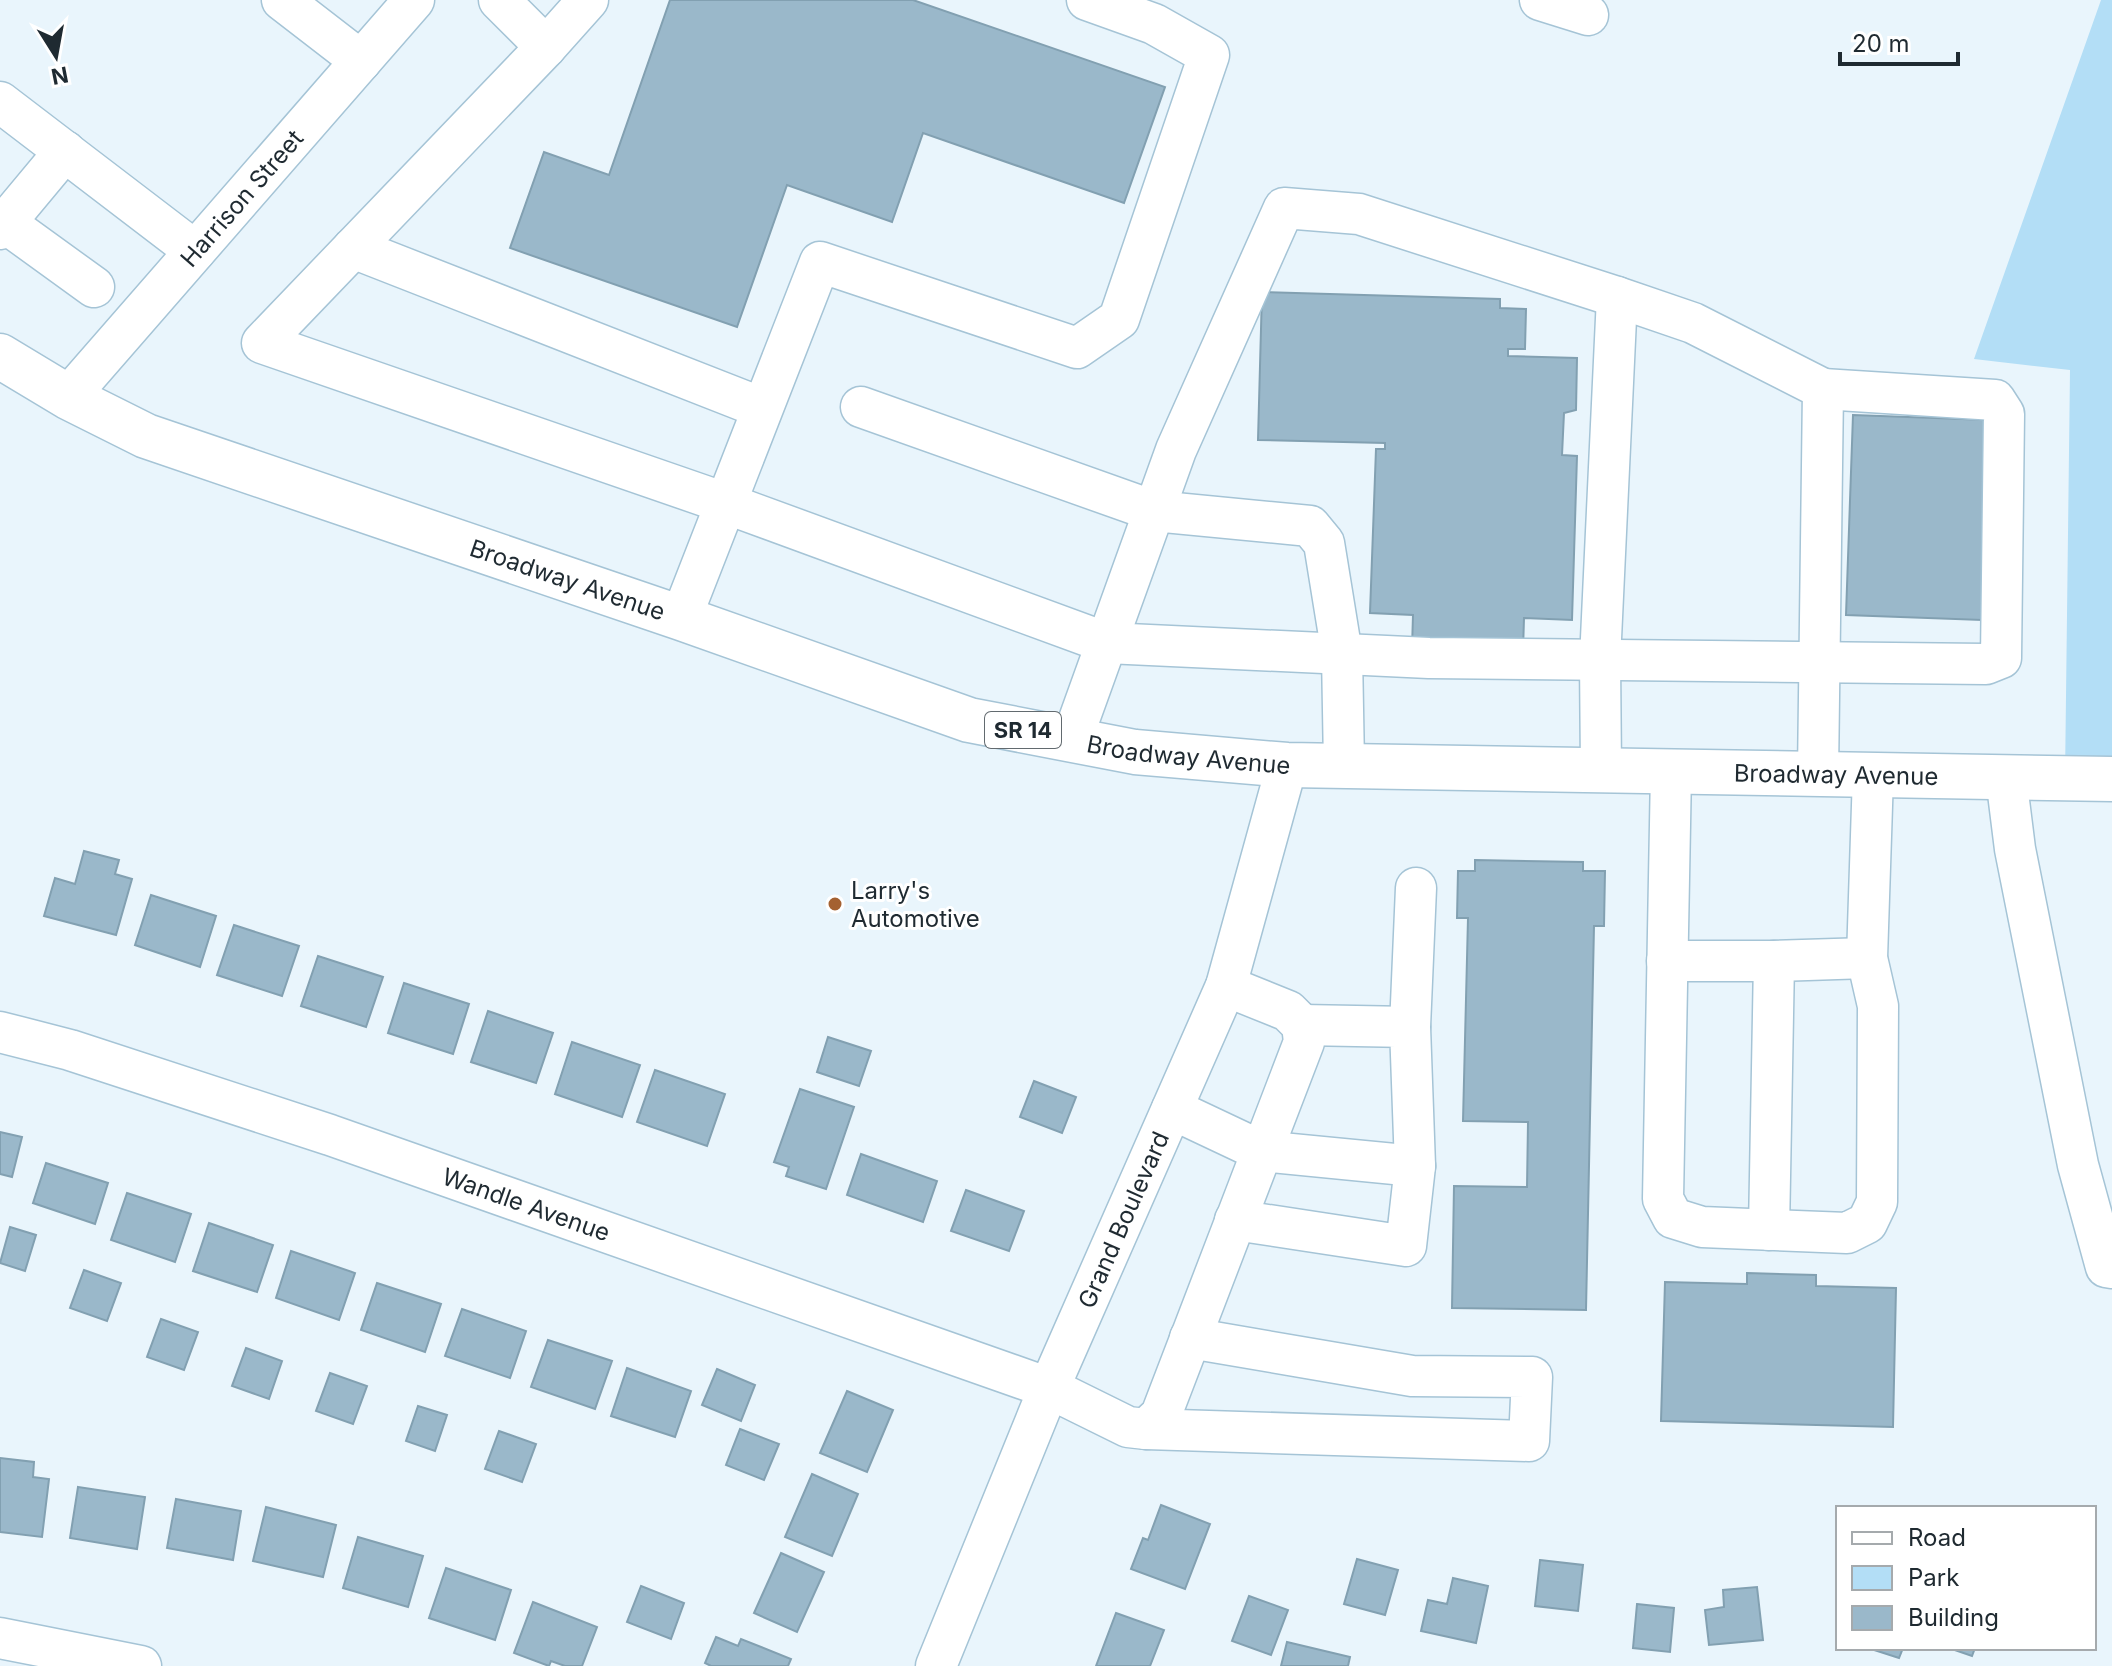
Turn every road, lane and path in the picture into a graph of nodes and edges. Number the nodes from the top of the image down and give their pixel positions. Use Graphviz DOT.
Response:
graph roads {
  1 [pos="282,0"];
  2 [pos="414,0"];
  3 [pos="499,0"];
  4 [pos="588,0"];
  5 [pos="1087,0"];
  6 [pos="1540,0"];
  7 [pos="1588,15"];
  8 [pos="546,47"];
  9 [pos="361,61"];
  10 [pos="0,102"];
  11 [pos="65,151"];
  12 [pos="2,223"];
  13 [pos="353,248"];
  14 [pos="195,251"];
  15 [pos="94,287"];
  16 [pos="1617,297"];
  17 [pos="0,356"];
  18 [pos="1823,389"];
  19 [pos="68,397"];
  20 [pos="861,407"];
  21 [pos="762,408"];
  22 [pos="725,503"];
  23 [pos="1154,511"];
  24 [pos="681,618"];
  25 [pos="1107,643"];
  26 [pos="1342,654"];
  27 [pos="1600,660"];
  28 [pos="1819,662"];
  29 [pos="1072,739"];
  30 [pos="1287,765"];
  31 [pos="1344,765"];
  32 [pos="1601,770"];
  33 [pos="1671,771"];
  34 [pos="1818,774"];
  35 [pos="1873,775"];
  36 [pos="2006,777"];
  37 [pos="2112,779"];
  38 [pos="1416,888"];
  39 [pos="1867,958"];
  40 [pos="1667,961"];
  41 [pos="1774,961"];
  42 [pos="1226,986"];
  43 [pos="1302,1025"];
  44 [pos="1410,1027"];
  45 [pos="0,1032"];
  46 [pos="1172,1109"];
  47 [pos="1261,1151"];
  48 [pos="1415,1166"];
  49 [pos="1235,1220"];
  50 [pos="1769,1230"];
  51 [pos="2112,1268"];
  52 [pos="1190,1338"];
  53 [pos="1049,1388"];
  54 [pos="1146,1429"];
  55 [pos="0,1638"];
  56 [pos="141,1666"];
  57 [pos="936,1666"];
  1 -- 9 [label="street"];
  2 -- 9 [label="street, Harrison Street"];
  3 -- 8 [label="street"];
  4 -- 8 [label="street"];
  5 -- 21 [label="street"];
  6 -- 7 [label="street"];
  8 -- 13 [label="street"];
  9 -- 14 [label="street, Harrison Street"];
  10 -- 11 [label="street"];
  11 -- 12 [label="street"];
  11 -- 14 [label="street"];
  12 -- 15 [label="street"];
  13 -- 21 [label="street"];
  13 -- 22 [label="street"];
  14 -- 19 [label="street, Harrison Street"];
  16 -- 18 [label="street"];
  16 -- 23 [label="street"];
  16 -- 27 [label="street"];
  17 -- 19 [label="main road, Broadway Avenue / SR 14"];
  18 -- 28 [label="street"];
  18 -- 28 [label="street"];
  19 -- 24 [label="main road, Broadway Avenue / SR 14"];
  20 -- 23 [label="street"];
  21 -- 22 [label="street"];
  22 -- 24 [label="street"];
  22 -- 25 [label="street"];
  23 -- 25 [label="street"];
  23 -- 26 [label="street"];
  24 -- 29 [label="main road, Broadway Avenue / SR 14"];
  25 -- 26 [label="street"];
  25 -- 29 [label="street"];
  26 -- 27 [label="street"];
  26 -- 31 [label="street"];
  27 -- 28 [label="street"];
  27 -- 32 [label="street"];
  28 -- 34 [label="street"];
  29 -- 30 [label="main road, Broadway Avenue / SR 14"];
  30 -- 31 [label="main road, Broadway Avenue / SR 14"];
  30 -- 42 [label="street, Grand Boulevard"];
  31 -- 32 [label="main road, Broadway Avenue / SR 14"];
  32 -- 33 [label="main road, Broadway Avenue / SR 14"];
  33 -- 34 [label="main road, Broadway Avenue / SR 14"];
  33 -- 40 [label="street"];
  34 -- 35 [label="main road, Broadway Avenue / SR 14"];
  35 -- 36 [label="main road, Broadway Avenue / SR 14"];
  35 -- 39 [label="street"];
  36 -- 37 [label="main road, Broadway Avenue / SR 14"];
  36 -- 51 [label="street"];
  38 -- 44 [label="street"];
  39 -- 41 [label="street"];
  39 -- 50 [label="street"];
  40 -- 41 [label="street"];
  40 -- 50 [label="street"];
  41 -- 50 [label="street"];
  42 -- 43 [label="street"];
  42 -- 46 [label="street, Grand Boulevard"];
  43 -- 44 [label="street"];
  43 -- 47 [label="street"];
  44 -- 48 [label="street"];
  45 -- 53 [label="street, Wandle Avenue"];
  46 -- 47 [label="street"];
  46 -- 53 [label="street, Grand Boulevard"];
  47 -- 48 [label="street"];
  47 -- 49 [label="street"];
  48 -- 49 [label="street"];
  49 -- 52 [label="street"];
  52 -- 54 [label="street"];
  52 -- 54 [label="street, Wandle Avenue"];
  53 -- 54 [label="street, Wandle Avenue"];
  53 -- 57 [label="street, Grand Boulevard"];
  55 -- 56 [label="street"];
}
